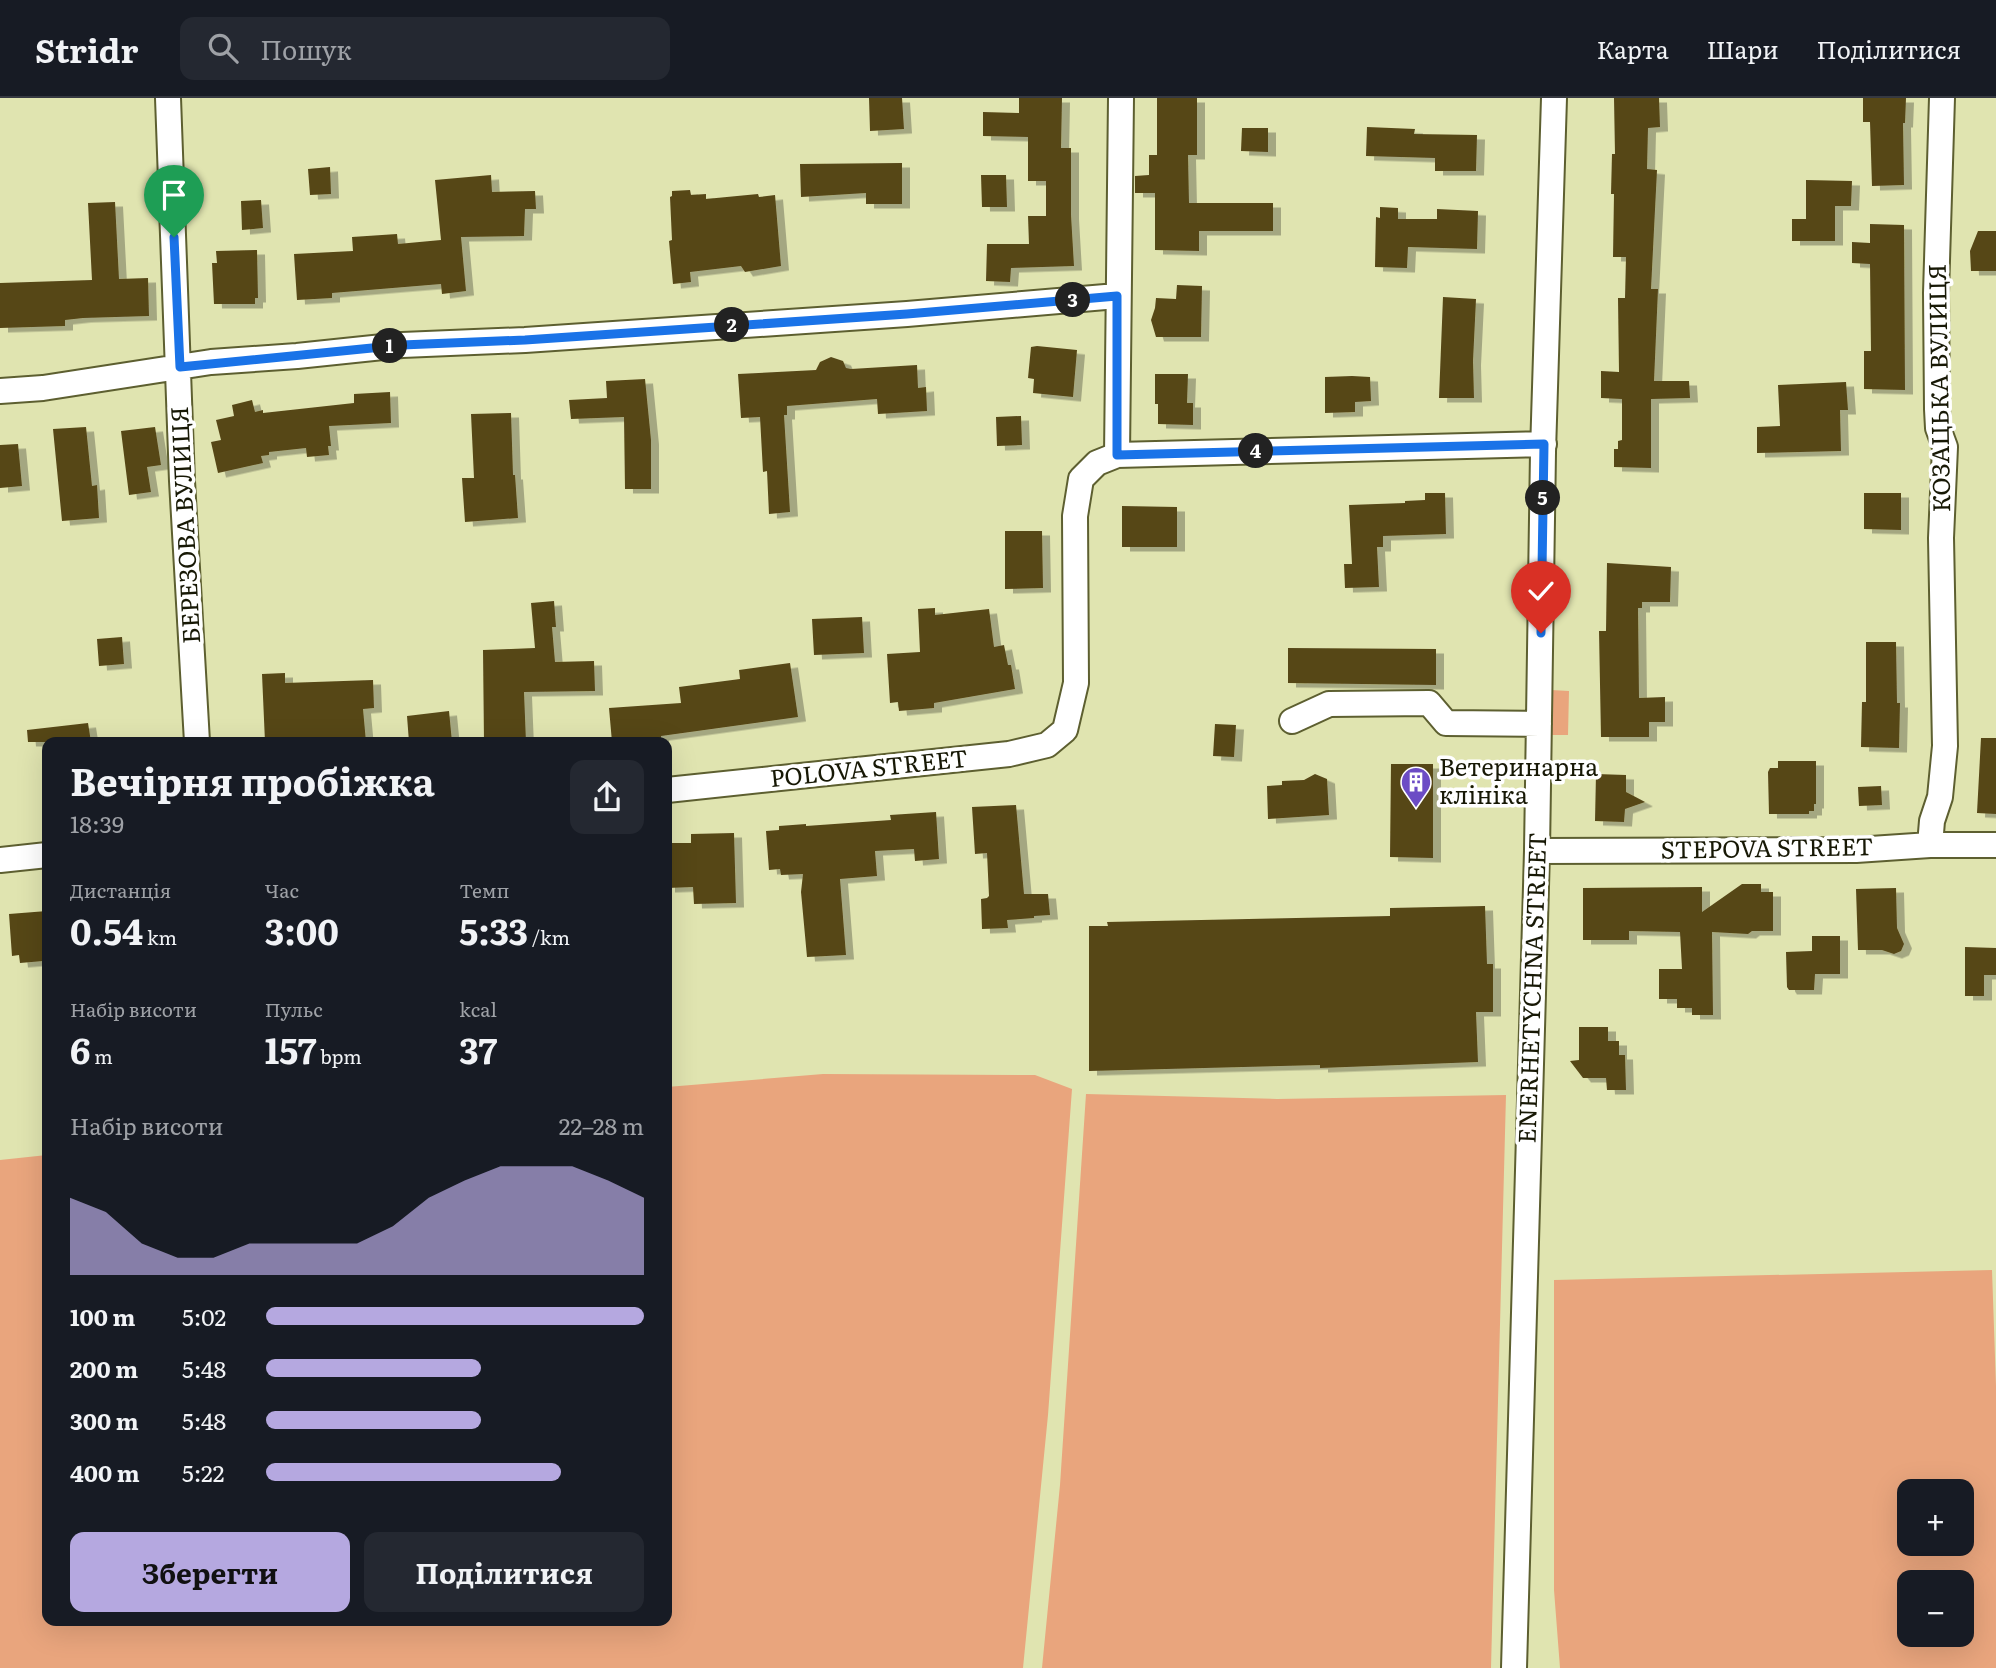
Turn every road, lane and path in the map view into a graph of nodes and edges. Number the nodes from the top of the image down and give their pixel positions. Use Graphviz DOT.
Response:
graph roads {
  1 [pos="168,98"];
  2 [pos="1121,98"];
  3 [pos="1554,98"];
  4 [pos="1942,98"];
  5 [pos="1117,296"];
  6 [pos="180,367"];
  7 [pos="0,391"];
  8 [pos="1544,444"];
  9 [pos="1117,455"];
  10 [pos="1292,721"];
  11 [pos="1539,724"];
  12 [pos="197,737"];
  13 [pos="672,789"];
  14 [pos="1930,845"];
  15 [pos="1996,845"];
  16 [pos="1537,851"];
  17 [pos="42,856"];
  18 [pos="0,860"];
  19 [pos="1514,1668"];
  1 -- 6 [label="street, БЕРЕЗОВА ВУЛИЦЯ"];
  2 -- 5 [label="street"];
  3 -- 8 [label="street, ENERHETYCHNA STREET"];
  4 -- 14 [label="street, КОЗАЦЬКА ВУЛИЦЯ"];
  5 -- 6 [label="street"];
  5 -- 9 [label="street"];
  6 -- 7 [label="street"];
  6 -- 12 [label="street, БЕРЕЗОВА ВУЛИЦЯ"];
  8 -- 9 [label="street"];
  8 -- 11 [label="street, ENERHETYCHNA STREET"];
  9 -- 13 [label="street"];
  10 -- 11 [label="street"];
  11 -- 16 [label="street, ENERHETYCHNA STREET"];
  14 -- 15 [label="street, STEPOVA STREET"];
  14 -- 16 [label="street, STEPOVA STREET"];
  16 -- 19 [label="street, ENERHETYCHNA STREET"];
  17 -- 18 [label="street"];
}
